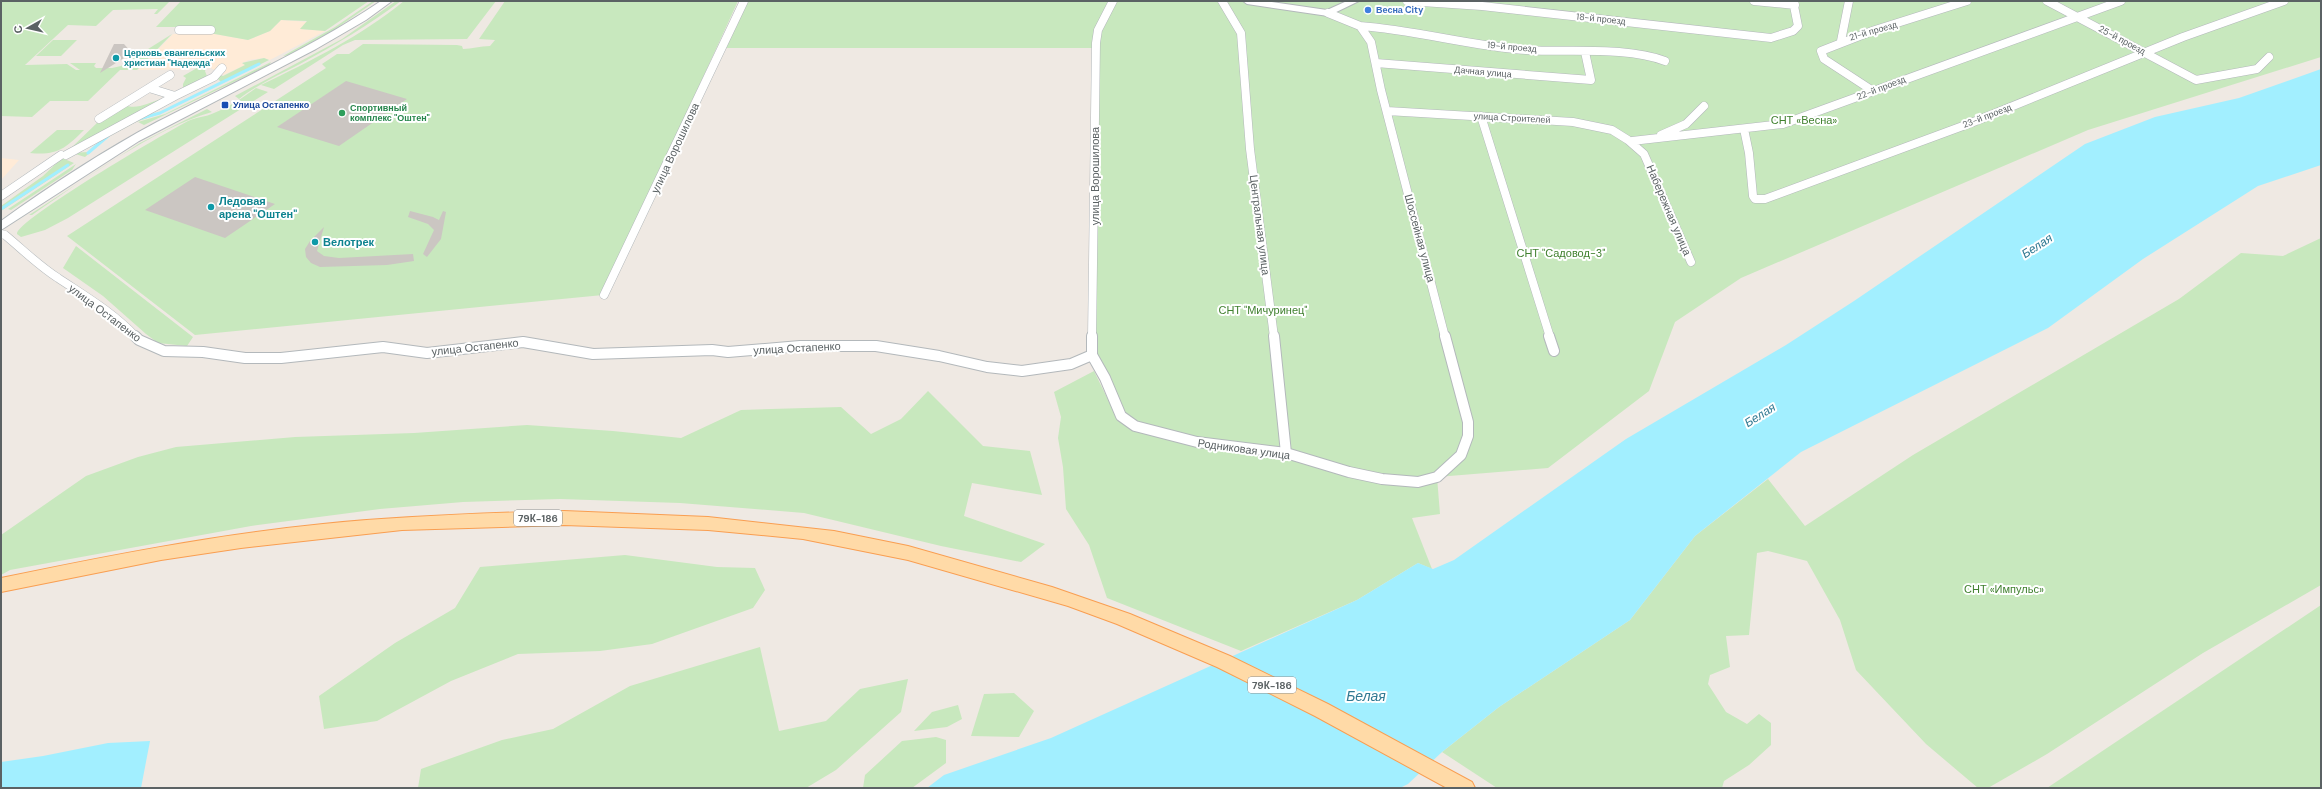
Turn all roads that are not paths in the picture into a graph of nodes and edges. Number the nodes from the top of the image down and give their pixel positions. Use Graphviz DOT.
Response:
graph roads {
  1 [pos="387,1"];
  2 [pos="744,1"];
  3 [pos="1113,1"];
  4 [pos="1222,1"];
  5 [pos="1247,1"];
  6 [pos="1355,1"];
  7 [pos="1407,1"];
  8 [pos="1754,1"];
  9 [pos="1848,1"];
  10 [pos="1947,1"];
  11 [pos="1967,1"];
  12 [pos="2047,1"];
  13 [pos="2121,1"];
  14 [pos="2284,1"];
  15 [pos="1794,3"];
  16 [pos="1955,5"];
  17 [pos="1328,13"];
  18 [pos="2077,16"];
  19 [pos="1360,26"];
  20 [pos="178,30"];
  21 [pos="210,30"];
  22 [pos="1841,41"];
  23 [pos="1585,52"];
  24 [pos="2145,53"];
  25 [pos="2269,57"];
  26 [pos="1665,61"];
  27 [pos="1376,63"];
  28 [pos="222,68"];
  29 [pos="170,75"];
  30 [pos="149,88"];
  31 [pos="1873,91"];
  32 [pos="175,96"];
  33 [pos="1704,106"];
  34 [pos="1387,111"];
  35 [pos="1481,116"];
  36 [pos="99,119"];
  37 [pos="1744,129"];
  38 [pos="1632,141"];
  39 [pos="1,196"];
  40 [pos="1,226"];
  41 [pos="1,234"];
  42 [pos="1691,262"];
  43 [pos="604,295"];
  44 [pos="1554,351"];
  45 [pos="1092,355"];
  46 [pos="1286,453"];
  47 [pos="1437,477"];
  48 [pos="1,585"];
  49 [pos="1465,788"];
  1 -- 40 [label="main road"];
  2 -- 43 [label="street, улица Ворошилова"];
  3 -- 45 [label="street, улица Ворошилова"];
  4 -- 46 [label="street, Центральная улица"];
  5 -- 17 [label="street"];
  6 -- 17 [label="street"];
  7 -- 15 [label="street, 18-й проезд"];
  8 -- 15 [label="street"];
  9 -- 22 [label="street"];
  10 -- 16 [label="street"];
  11 -- 16 [label="street, 21-й проезд"];
  12 -- 18 [label="street, 25-й проезд"];
  13 -- 18 [label="street, 22-й проезд"];
  14 -- 24 [label="street, 23-й проезд"];
  16 -- 22 [label="street, 21-й проезд"];
  17 -- 19 [label="street"];
  18 -- 24 [label="street, 25-й проезд"];
  18 -- 31 [label="street, 22-й проезд"];
  19 -- 23 [label="street, 19-й проезд"];
  19 -- 27 [label="street, Шоссейная улица"];
  20 -- 21 [label="street"];
  22 -- 31 [label="street, 21-й проезд"];
  23 -- 26 [label="street, 19-й проезд"];
  23 -- 27 [label="street, Дачная улица"];
  24 -- 25 [label="street, 25-й проезд"];
  24 -- 37 [label="street, 23-й проезд"];
  27 -- 34 [label="street, Шоссейная улица"];
  28 -- 32 [label="street"];
  29 -- 30 [label="street"];
  30 -- 32 [label="street"];
  30 -- 36 [label="street"];
  31 -- 37 [label="street, 22-й проезд"];
  32 -- 39 [label="street"];
  33 -- 38 [label="street"];
  34 -- 35 [label="street, улица Строителей"];
  34 -- 47 [label="street, Шоссейная улица"];
  35 -- 38 [label="street, улица Строителей"];
  35 -- 44 [label="street"];
  37 -- 38 [label="street, 22-й проезд"];
  38 -- 42 [label="street, Набережная улица"];
  41 -- 45 [label="street, улица Остапенко"];
  45 -- 46 [label="street, Родниковая улица"];
  46 -- 47 [label="street, Родниковая улица"];
  48 -- 49 [label="main road, 79К-186"];
}
